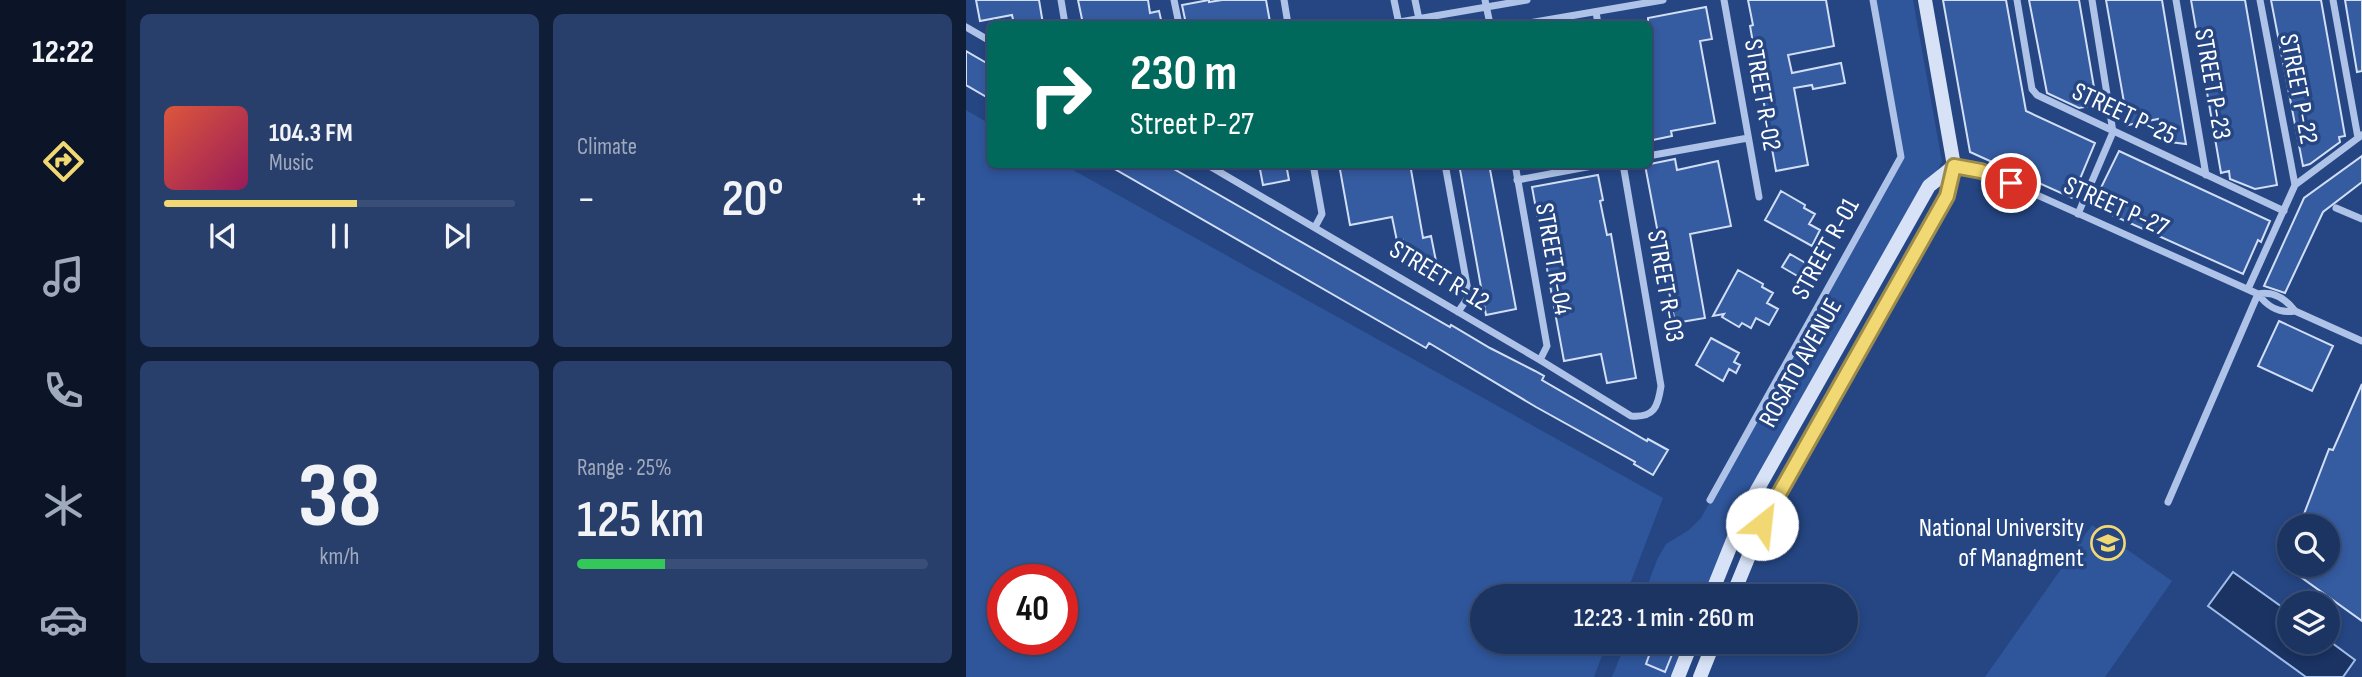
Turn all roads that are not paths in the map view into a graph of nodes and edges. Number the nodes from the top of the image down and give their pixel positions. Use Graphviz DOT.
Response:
graph roads {
  1 [pos="1061,0"];
  2 [pos="1174,0"];
  3 [pos="1284,0"];
  4 [pos="1394,0"];
  5 [pos="1415,0"];
  6 [pos="1527,0"];
  7 [pos="1663,0"];
  8 [pos="1724,0"];
  9 [pos="1873,0"];
  10 [pos="1925,0"];
  11 [pos="2017,0"];
  12 [pos="2092,0"];
  13 [pos="2176,0"];
  14 [pos="2260,0"];
  15 [pos="2333,0"];
  16 [pos="1486,4"];
  17 [pos="1596,12"];
  18 [pos="1064,21"];
  19 [pos="1178,21"];
  20 [pos="1288,21"];
  21 [pos="1398,21"];
  22 [pos="1419,21"];
  23 [pos="1541,21"];
  24 [pos="1598,21"];
  25 [pos="966,27"];
  26 [pos="987,39"];
  27 [pos="2113,132"];
  28 [pos="2360,137"];
  29 [pos="1748,138"];
  30 [pos="1652,155"];
  31 [pos="1954,166"];
  32 [pos="1213,168"];
  33 [pos="1314,168"];
  34 [pos="1446,168"];
  35 [pos="1516,168"];
  36 [pos="1582,168"];
  37 [pos="1624,168"];
  38 [pos="2206,175"];
  39 [pos="1517,180"];
  40 [pos="2295,186"];
  41 [pos="1759,197"];
  42 [pos="2336,208"];
  43 [pos="2284,211"];
  44 [pos="2078,214"];
  45 [pos="2362,219"];
  46 [pos="1315,227"];
  47 [pos="2248,289"];
  48 [pos="2258,293"];
  49 [pos="2295,311"];
  50 [pos="1458,312"];
  51 [pos="2362,341"];
  52 [pos="1540,360"];
  53 [pos="1651,413"];
  54 [pos="1710,500"];
  55 [pos="2168,502"];
  56 [pos="1715,584"];
  57 [pos="1737,584"];
  58 [pos="1687,654"];
  59 [pos="1709,654"];
  60 [pos="1678,677"];
  61 [pos="1700,677"];
  1 -- 18 [label="street"];
  2 -- 19 [label="street"];
  3 -- 20 [label="street"];
  4 -- 21 [label="street"];
  5 -- 22 [label="street"];
  6 -- 16 [label="street"];
  7 -- 17 [label="street"];
  8 -- 29 [label="street, STREET R-02"];
  9 -- 54 [label="street, STREET R-01"];
  10 -- 31 [label="street, ROSATO AVENUE"];
  11 -- 27 [label="street, STREET P-25"];
  12 -- 27 [label="street"];
  13 -- 38 [label="street, STREET P-23"];
  14 -- 40 [label="street, STREET P-22"];
  15 -- 28 [label="street"];
  16 -- 22 [label="street"];
  17 -- 23 [label="street"];
  17 -- 24 [label="street"];
  25 -- 26 [label="street"];
  27 -- 38 [label="street, STREET P-25"];
  27 -- 44 [label="street"];
  28 -- 40 [label="street"];
  29 -- 30 [label="street"];
  29 -- 41 [label="street, STREET R-02"];
  31 -- 44 [label="street, STREET P-27"];
  31 -- 56 [label="street, ROSATO AVENUE"];
  31 -- 57 [label="street, ROSATO AVENUE"];
  32 -- 46 [label="street, STREET R-12"];
  33 -- 46 [label="street"];
  34 -- 50 [label="street"];
  35 -- 39 [label="street, STREET R-04"];
  36 -- 39 [label="street"];
  37 -- 53 [label="street, STREET R-03"];
  38 -- 43 [label="street, STREET P-25"];
  39 -- 52 [label="street, STREET R-04"];
  40 -- 43 [label="street"];
  42 -- 45 [label="street"];
  43 -- 47 [label="street"];
  44 -- 47 [label="street, STREET P-27"];
  46 -- 50 [label="street, STREET R-12"];
  47 -- 48 [label="street, STREET P-27"];
  48 -- 49 [label="street, STREET P-27"];
  48 -- 49 [label="street, STREET P-27"];
  48 -- 55 [label="street"];
  49 -- 51 [label="street"];
  50 -- 52 [label="street, STREET R-12"];
  52 -- 53 [label="street, STREET R-12"];
  58 -- 60 [label="street"];
  59 -- 61 [label="street"];
}
